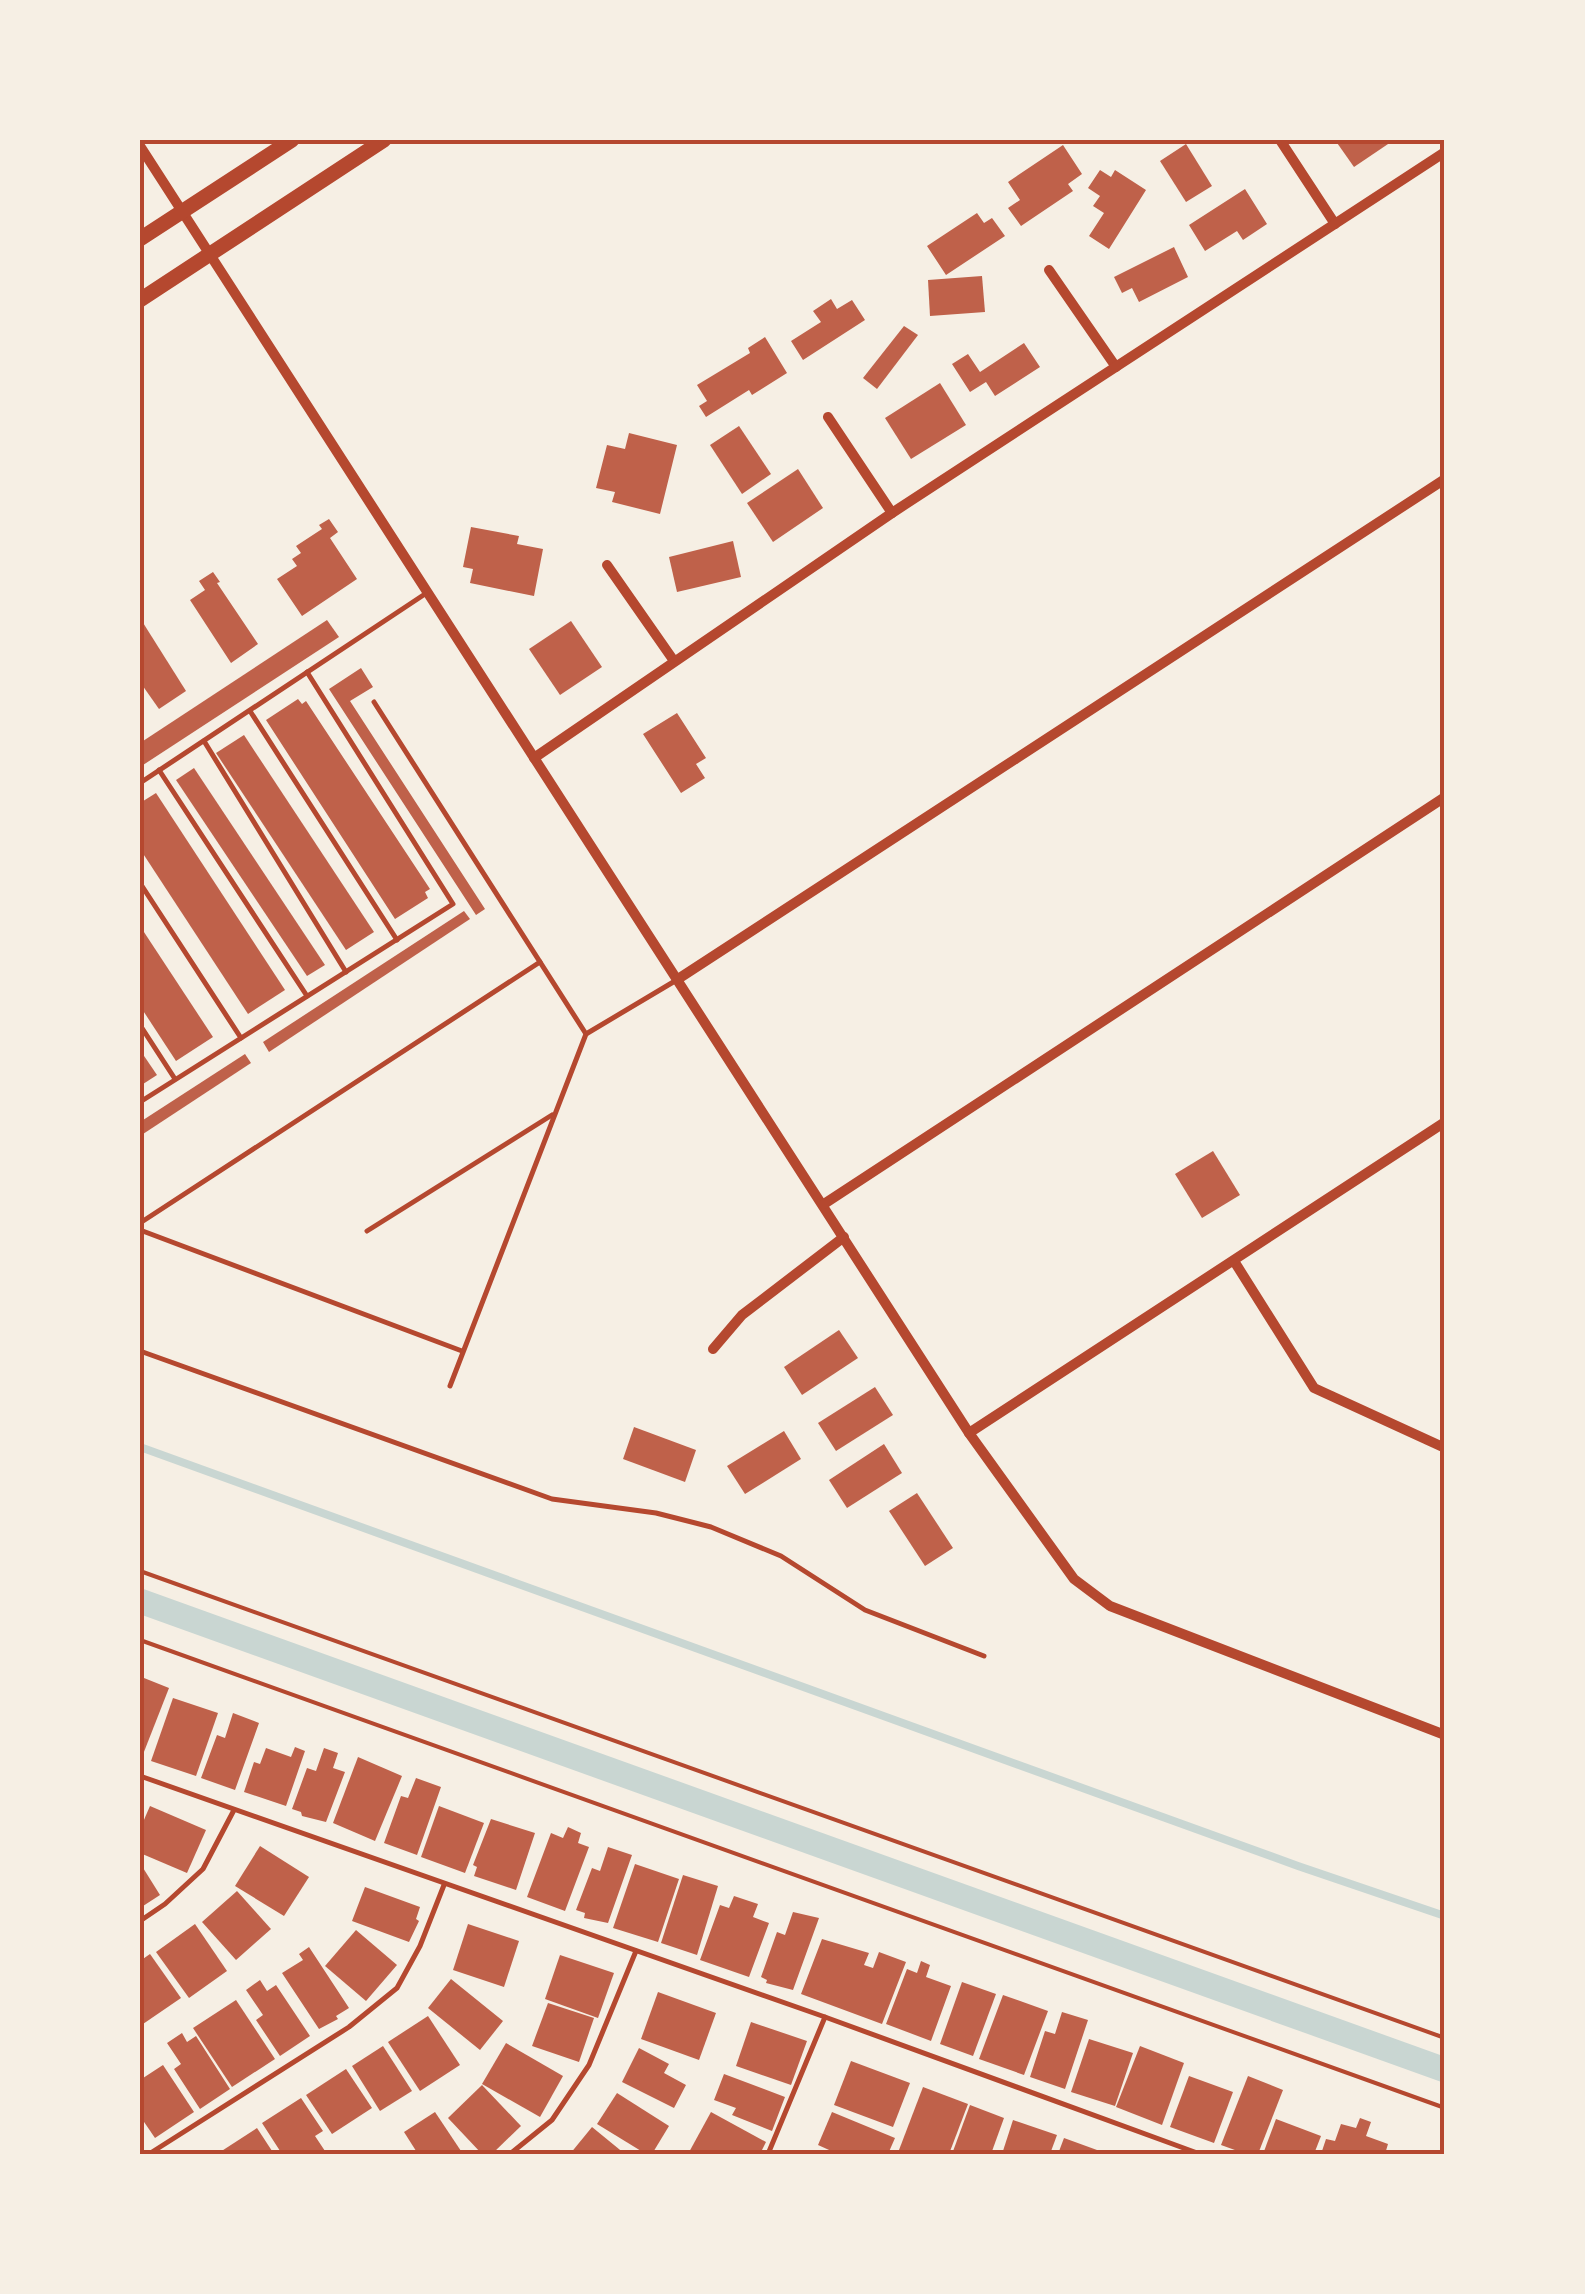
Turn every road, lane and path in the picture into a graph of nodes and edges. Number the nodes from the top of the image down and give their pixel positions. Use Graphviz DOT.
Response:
graph roads {
  1 [pos="292,140"];
  2 [pos="384,140"];
  3 [pos="1280,140"];
  4 [pos="140,146"];
  5 [pos="1445,152"];
  6 [pos="182,212"];
  7 [pos="1335,224"];
  8 [pos="140,239"];
  9 [pos="209,254"];
  10 [pos="1049,270"];
  11 [pos="140,300"];
  12 [pos="1116,367"];
  13 [pos="828,417"];
  14 [pos="1445,479"];
  15 [pos="892,513"];
  16 [pos="607,565"];
  17 [pos="427,592"];
  18 [pos="674,661"];
  19 [pos="307,672"];
  20 [pos="374,702"];
  21 [pos="250,710"];
  22 [pos="204,741"];
  23 [pos="534,758"];
  24 [pos="159,770"];
  25 [pos="140,783"];
  26 [pos="1445,798"];
  27 [pos="140,883"];
  28 [pos="397,940"];
  29 [pos="540,962"];
  30 [pos="346,972"];
  31 [pos="678,979"];
  32 [pos="307,996"];
  33 [pos="140,1025"];
  34 [pos="586,1034"];
  35 [pos="241,1038"];
  36 [pos="175,1079"];
  37 [pos="140,1102"];
  38 [pos="555,1114"];
  39 [pos="1445,1122"];
  40 [pos="824,1204"];
  41 [pos="140,1226"];
  42 [pos="367,1230"];
  43 [pos="844,1237"];
  44 [pos="1234,1261"];
  45 [pos="714,1348"];
  46 [pos="140,1351"];
  47 [pos="462,1351"];
  48 [pos="450,1386"];
  49 [pos="969,1433"];
  50 [pos="1445,1448"];
  51 [pos="140,1571"];
  52 [pos="140,1640"];
  53 [pos="984,1656"];
  54 [pos="1445,1735"];
  55 [pos="140,1776"];
  56 [pos="234,1810"];
  57 [pos="444,1884"];
  58 [pos="140,1920"];
  59 [pos="636,1951"];
  60 [pos="825,2017"];
  61 [pos="1445,2038"];
  62 [pos="1445,2108"];
  63 [pos="148,2154"];
  64 [pos="510,2154"];
  65 [pos="768,2154"];
  66 [pos="1200,2154"];
  1 -- 6 [label="main road"];
  2 -- 9 [label="main road"];
  3 -- 7 [label="street"];
  4 -- 6 [label="street"];
  5 -- 7 [label="street"];
  6 -- 8 [label="main road"];
  6 -- 9 [label="street"];
  7 -- 12 [label="street"];
  9 -- 11 [label="main road"];
  9 -- 17 [label="street"];
  10 -- 12 [label="street"];
  12 -- 15 [label="street"];
  13 -- 15 [label="street"];
  14 -- 31 [label="street"];
  15 -- 18 [label="street"];
  16 -- 18 [label="street"];
  17 -- 19 [label="lane"];
  17 -- 23 [label="street"];
  18 -- 23 [label="street"];
  19 -- 21 [label="lane"];
  19 -- 28 [label="lane"];
  20 -- 29 [label="lane"];
  21 -- 22 [label="lane"];
  21 -- 28 [label="lane"];
  22 -- 24 [label="lane"];
  22 -- 30 [label="lane"];
  23 -- 31 [label="street"];
  24 -- 25 [label="lane"];
  24 -- 32 [label="lane"];
  26 -- 40 [label="street"];
  27 -- 35 [label="lane"];
  28 -- 30 [label="lane"];
  29 -- 34 [label="lane"];
  29 -- 41 [label="lane"];
  30 -- 32 [label="lane"];
  31 -- 34 [label="lane"];
  31 -- 40 [label="street"];
  32 -- 35 [label="lane"];
  33 -- 36 [label="lane"];
  34 -- 38 [label="lane"];
  35 -- 36 [label="lane"];
  36 -- 37 [label="lane"];
  38 -- 42 [label="lane"];
  38 -- 47 [label="lane"];
  39 -- 44 [label="street"];
  40 -- 43 [label="street"];
  41 -- 47 [label="lane"];
  43 -- 45 [label="street"];
  43 -- 49 [label="street"];
  44 -- 49 [label="street"];
  44 -- 50 [label="street"];
  46 -- 53 [label="lane"];
  47 -- 48 [label="lane"];
  49 -- 54 [label="street"];
  51 -- 61 [label="path"];
  52 -- 62 [label="path"];
  55 -- 56 [label="lane"];
  56 -- 57 [label="lane"];
  56 -- 58 [label="lane"];
  57 -- 59 [label="lane"];
  57 -- 63 [label="lane"];
  59 -- 60 [label="lane"];
  59 -- 64 [label="lane"];
  60 -- 65 [label="lane"];
  60 -- 66 [label="lane"];
}
